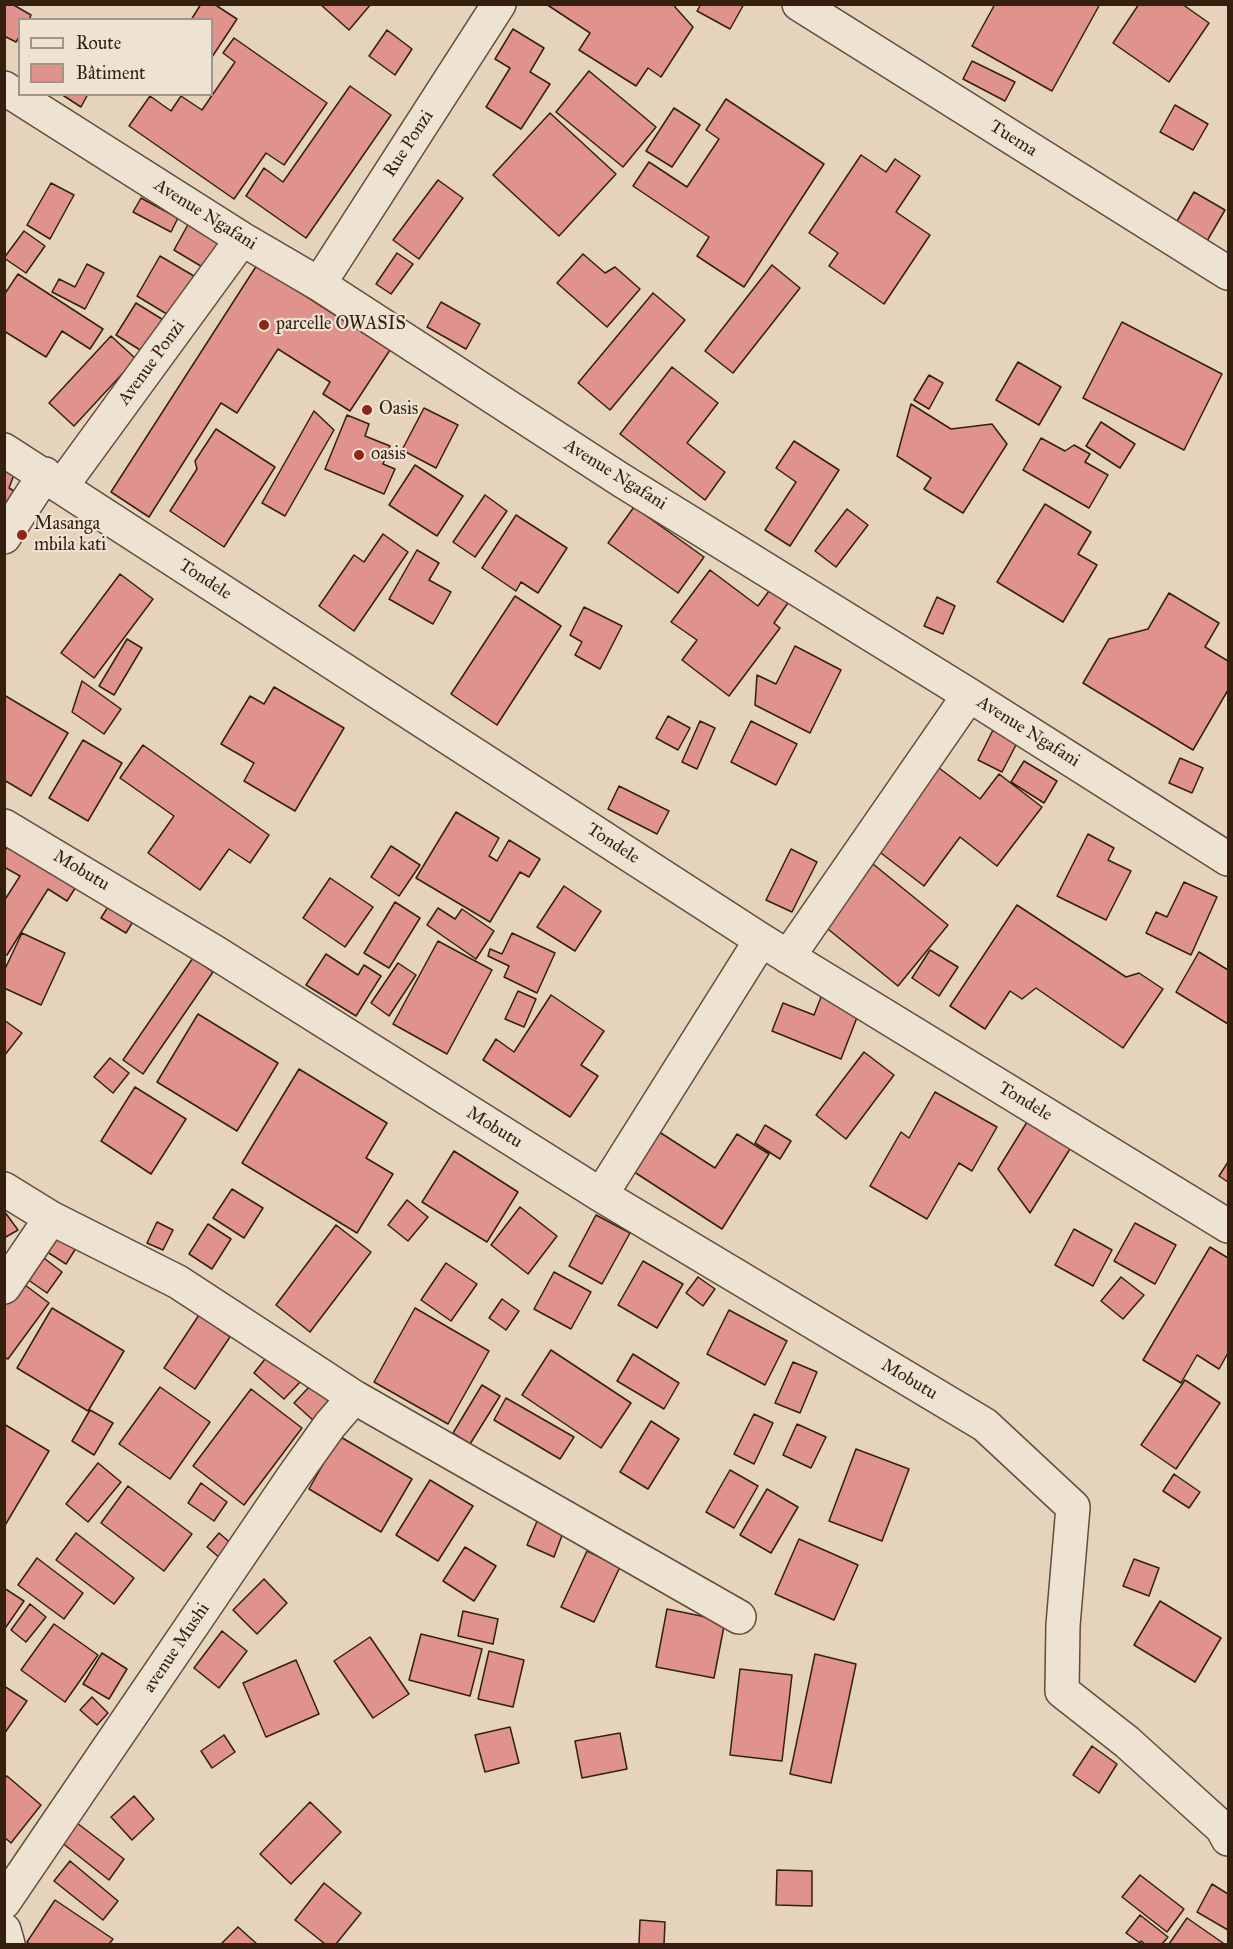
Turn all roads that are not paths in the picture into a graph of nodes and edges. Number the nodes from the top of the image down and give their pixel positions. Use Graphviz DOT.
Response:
graph roads {
  1 [pos="499,4"];
  2 [pos="799,4"];
  3 [pos="4,88"];
  4 [pos="242,239"];
  5 [pos="1228,273"];
  6 [pos="319,284"];
  7 [pos="4,450"];
  8 [pos="53,480"];
  9 [pos="4,537"];
  10 [pos="969,695"];
  11 [pos="4,826"];
  12 [pos="1228,858"];
  13 [pos="760,940"];
  14 [pos="788,957"];
  15 [pos="4,1189"];
  16 [pos="601,1195"];
  17 [pos="51,1218"];
  18 [pos="1228,1226"];
  19 [pos="4,1287"];
  20 [pos="354,1397"];
  21 [pos="739,1617"];
  22 [pos="1228,1839"];
  23 [pos="4,1902"];
  24 [pos="4,1930"];
  25 [pos="8,1944"];
  1 -- 6 [label="street, Rue Ponzi"];
  2 -- 5 [label="street, Tuema"];
  3 -- 4 [label="street, Avenue Ngafani"];
  4 -- 6 [label="street, Avenue Ngafani"];
  4 -- 8 [label="street, Avenue Ponzi"];
  6 -- 10 [label="street, Avenue Ngafani"];
  7 -- 8 [label="street, Tondele"];
  8 -- 9 [label="street, Avenue Ponzi"];
  8 -- 13 [label="street, Tondele"];
  10 -- 12 [label="street, Avenue Ngafani"];
  10 -- 14 [label="street"];
  11 -- 16 [label="street, Mobutu"];
  13 -- 14 [label="street, Tondele"];
  13 -- 16 [label="street"];
  14 -- 18 [label="street, Tondele"];
  15 -- 17 [label="street"];
  16 -- 22 [label="street, Mobutu"];
  17 -- 19 [label="street"];
  17 -- 20 [label="street"];
  20 -- 21 [label="street"];
  20 -- 23 [label="street, avenue Mushi"];
  24 -- 25 [label="street"];
}
